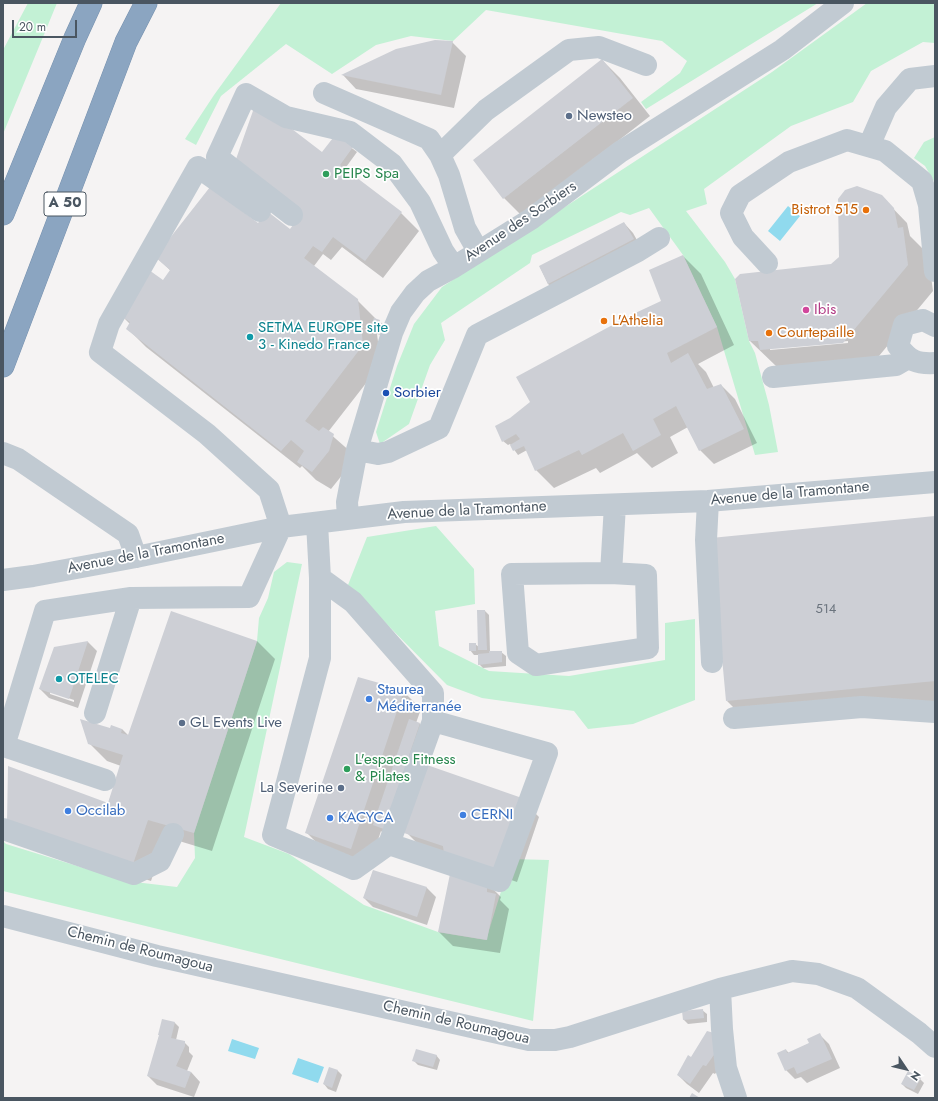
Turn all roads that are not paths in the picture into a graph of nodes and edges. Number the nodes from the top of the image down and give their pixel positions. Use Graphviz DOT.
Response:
graph roads {
  1 [pos="91,3"];
  2 [pos="146,3"];
  3 [pos="843,3"];
  4 [pos="646,65"];
  5 [pos="935,76"];
  6 [pos="324,93"];
  7 [pos="869,146"];
  8 [pos="440,155"];
  9 [pos="260,211"];
  10 [pos="3,214"];
  11 [pos="292,214"];
  12 [pos="659,238"];
  13 [pos="478,251"];
  14 [pos="767,263"];
  15 [pos="454,267"];
  16 [pos="935,271"];
  17 [pos="935,326"];
  18 [pos="908,358"];
  19 [pos="935,363"];
  20 [pos="3,366"];
  21 [pos="773,377"];
  22 [pos="357,450"];
  23 [pos="3,453"];
  24 [pos="935,482"];
  25 [pos="708,501"];
  26 [pos="615,504"];
  27 [pos="348,518"];
  28 [pos="317,523"];
  29 [pos="281,527"];
  30 [pos="136,556"];
  31 [pos="611,573"];
  32 [pos="320,578"];
  33 [pos="3,580"];
  34 [pos="131,598"];
  35 [pos="712,662"];
  36 [pos="935,712"];
  37 [pos="95,713"];
  38 [pos="734,718"];
  39 [pos="433,721"];
  40 [pos="4,749"];
  41 [pos="105,780"];
  42 [pos="3,829"];
  43 [pos="173,834"];
  44 [pos="389,844"];
  45 [pos="3,916"];
  46 [pos="720,989"];
  47 [pos="935,1047"];
  48 [pos="736,1098"];
  1 -- 10 [label="highway"];
  2 -- 20 [label="highway, A 50"];
  3 -- 13 [label="street, Avenue des Sorbiers"];
  4 -- 8 [label="street"];
  5 -- 7 [label="street"];
  6 -- 8 [label="street"];
  7 -- 14 [label="street"];
  7 -- 16 [label="street"];
  8 -- 13 [label="street"];
  9 -- 29 [label="street"];
  11 -- 15 [label="street"];
  12 -- 22 [label="street"];
  13 -- 15 [label="street, Avenue des Sorbiers"];
  15 -- 22 [label="street, Avenue des Sorbiers"];
  17 -- 18 [label="street"];
  18 -- 19 [label="street"];
  18 -- 21 [label="street"];
  22 -- 27 [label="street, Avenue des Sorbiers"];
  23 -- 30 [label="street"];
  24 -- 25 [label="street, Avenue de la Tramontane"];
  25 -- 26 [label="street, Avenue de la Tramontane"];
  25 -- 35 [label="street"];
  26 -- 27 [label="street, Avenue de la Tramontane"];
  26 -- 31 [label="street"];
  27 -- 28 [label="street, Avenue de la Tramontane"];
  28 -- 29 [label="street, Avenue de la Tramontane"];
  28 -- 32 [label="street"];
  29 -- 30 [label="street, Avenue de la Tramontane"];
  29 -- 34 [label="street"];
  30 -- 33 [label="street, Avenue de la Tramontane"];
  31 -- 31 [label="street"];
  32 -- 39 [label="street"];
  32 -- 44 [label="street"];
  34 -- 37 [label="street"];
  34 -- 40 [label="street"];
  36 -- 38 [label="street"];
  39 -- 44 [label="street"];
  39 -- 44 [label="street"];
  40 -- 41 [label="street"];
  42 -- 43 [label="street"];
  45 -- 46 [label="street, Chemin de Roumagoua"];
  46 -- 47 [label="street, Chemin de Roumagoua"];
  46 -- 48 [label="street"];
}
